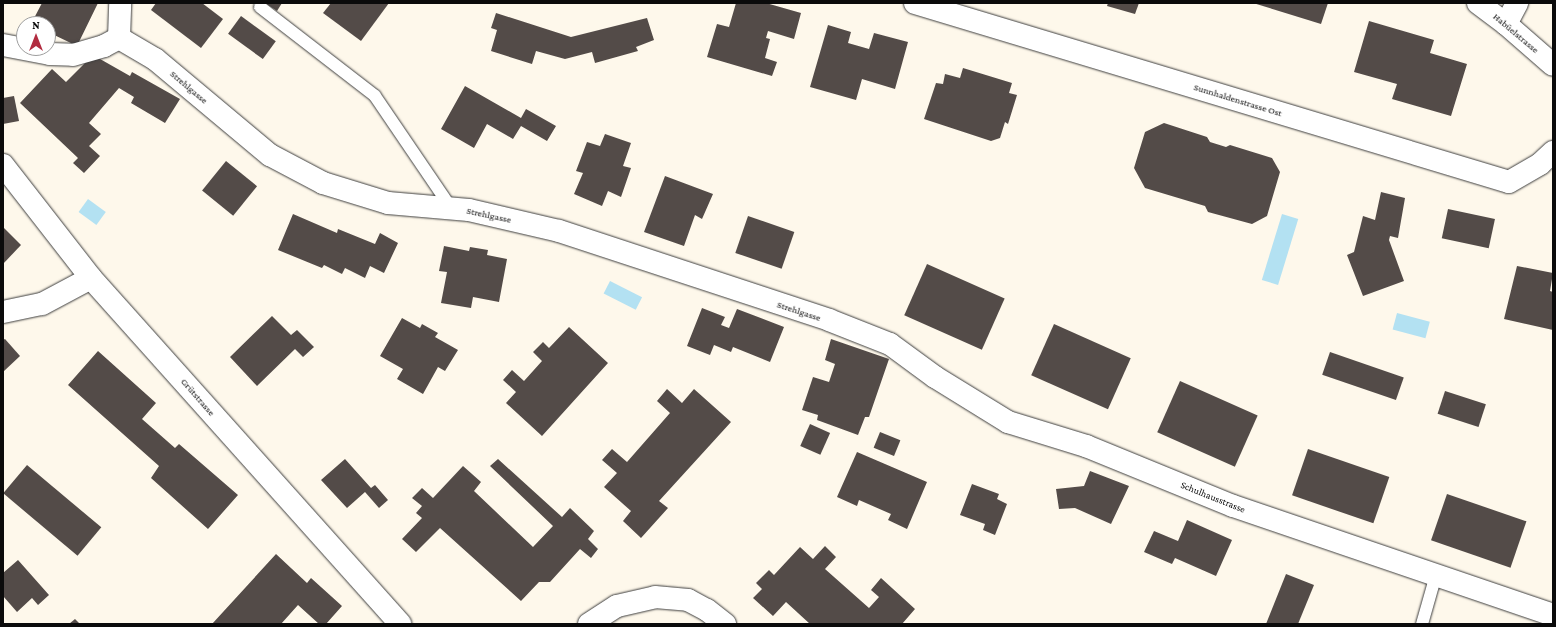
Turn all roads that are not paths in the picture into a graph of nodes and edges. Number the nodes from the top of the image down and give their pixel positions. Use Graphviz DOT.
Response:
graph roads {
  1 [pos="120,3"];
  2 [pos="915,3"];
  3 [pos="1478,3"];
  4 [pos="1517,3"];
  5 [pos="260,7"];
  6 [pos="1506,24"];
  7 [pos="119,38"];
  8 [pos="3,45"];
  9 [pos="1553,65"];
  10 [pos="1553,152"];
  11 [pos="3,165"];
  12 [pos="451,208"];
  13 [pos="90,278"];
  14 [pos="3,312"];
  15 [pos="890,344"];
  16 [pos="1436,575"];
  17 [pos="1553,615"];
  18 [pos="400,624"];
  19 [pos="589,624"];
  20 [pos="725,624"];
  21 [pos="1422,624"];
  1 -- 7 [label="street"];
  2 -- 10 [label="street, Sunnhaldenstrasse Ost"];
  3 -- 6 [label="street, Habüelstrasse"];
  4 -- 6 [label="street"];
  5 -- 12 [label="lane"];
  6 -- 9 [label="street, Habüelstrasse"];
  7 -- 8 [label="street"];
  7 -- 12 [label="street, Strehlgasse"];
  11 -- 13 [label="street, Grütstrasse"];
  12 -- 15 [label="street, Strehlgasse"];
  13 -- 14 [label="street"];
  13 -- 18 [label="street, Grütstrasse"];
  15 -- 16 [label="street, Schulhausstrasse"];
  16 -- 17 [label="street, Schulhausstrasse"];
  16 -- 21 [label="lane"];
  19 -- 20 [label="street"];
}
